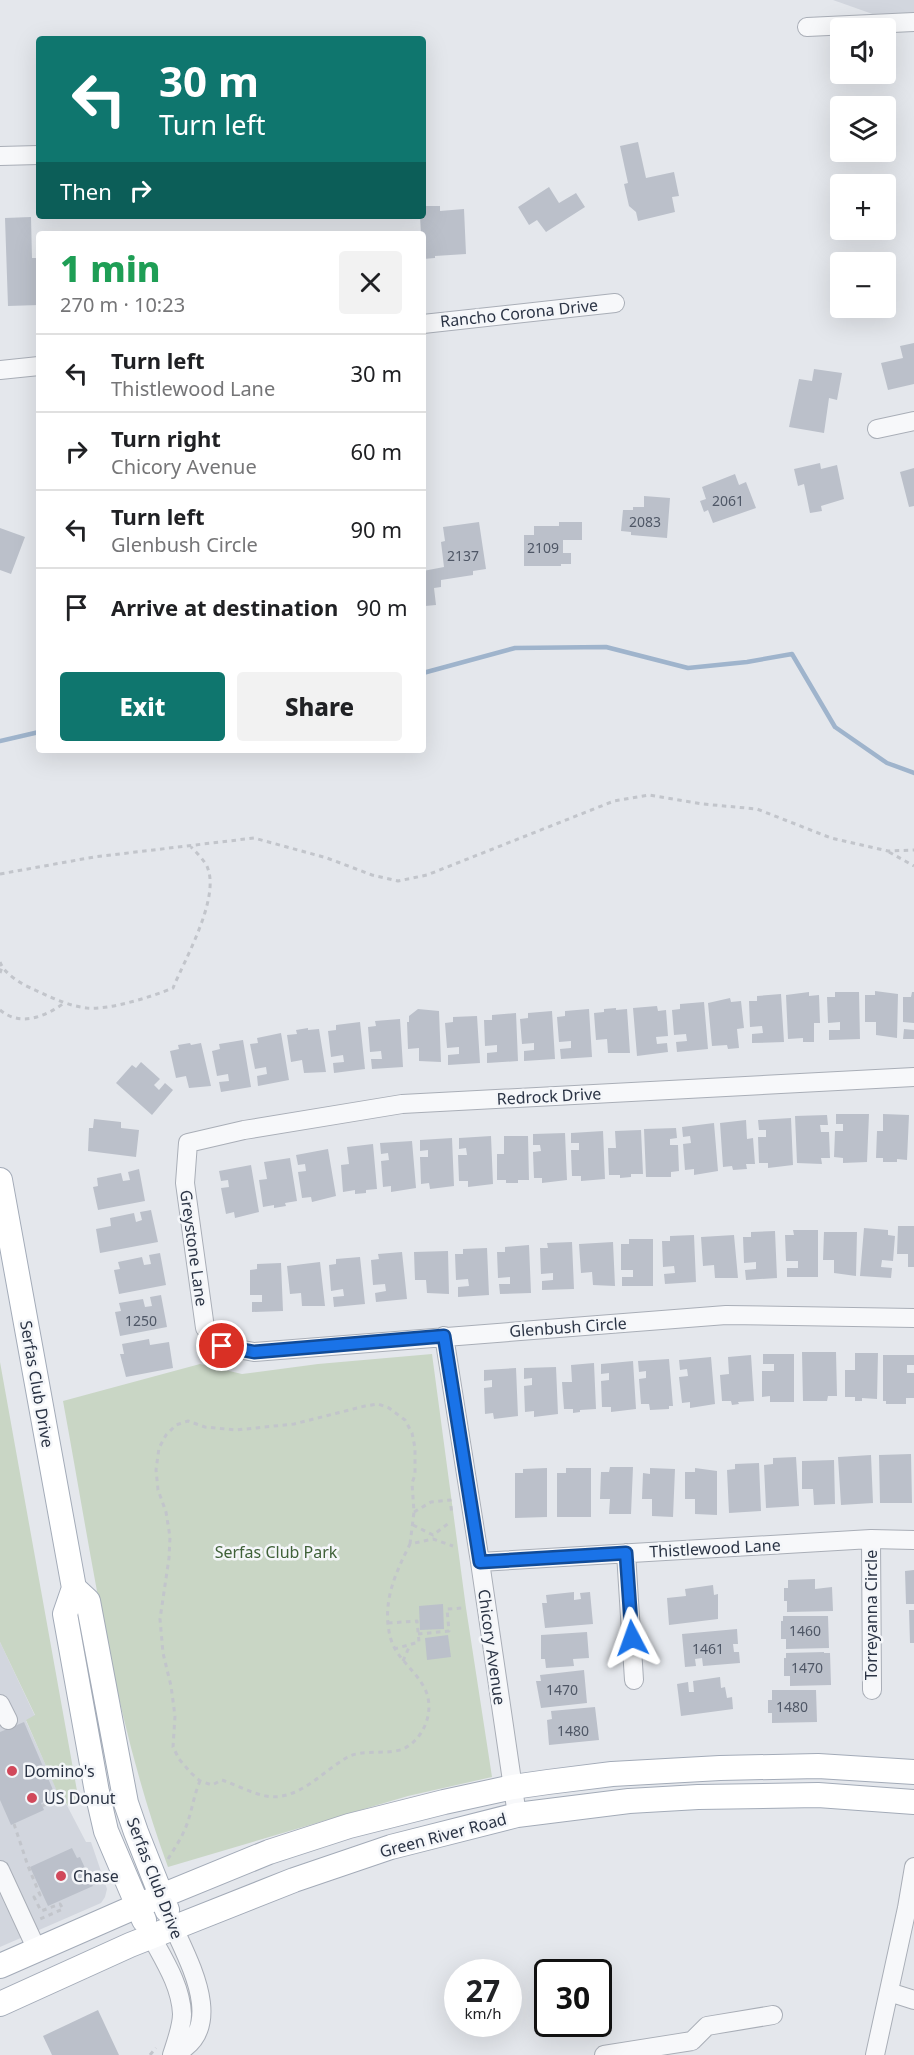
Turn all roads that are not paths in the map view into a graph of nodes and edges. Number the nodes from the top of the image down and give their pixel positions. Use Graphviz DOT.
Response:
graph roads {
  1 [pos="914,22"];
  2 [pos="807,27"];
  3 [pos="36,155"];
  4 [pos="0,156"];
  5 [pos="615,303"];
  6 [pos="426,324"];
  7 [pos="36,366"];
  8 [pos="0,370"];
  9 [pos="914,421"];
  10 [pos="877,429"];
  11 [pos="914,1077"];
  12 [pos="188,1143"];
  13 [pos="0,1180"];
  14 [pos="914,1318"];
  15 [pos="444,1336"];
  16 [pos="222,1346"];
  17 [pos="871,1539"];
  18 [pos="914,1540"];
  19 [pos="626,1553"];
  20 [pos="480,1562"];
  21 [pos="74,1588"];
  22 [pos="634,1680"];
  23 [pos="872,1690"];
  24 [pos="914,1772"];
  25 [pos="513,1787"];
  26 [pos="914,1802"];
  27 [pos="517,1815"];
  28 [pos="914,1867"];
  29 [pos="0,1870"];
  30 [pos="161,1896"];
  31 [pos="137,1906"];
  32 [pos="173,1926"];
  33 [pos="151,1936"];
  34 [pos="37,1950"];
  35 [pos="0,1966"];
  36 [pos="889,1992"];
  37 [pos="914,2000"];
  38 [pos="0,2004"];
  39 [pos="773,2015"];
  40 [pos="695,2048"];
  41 [pos="172,2055"];
  42 [pos="604,2055"];
  43 [pos="875,2055"];
  1 -- 2 [label="street"];
  3 -- 4 [label="street"];
  5 -- 6 [label="street, Rancho Corona Drive"];
  7 -- 8 [label="street"];
  9 -- 10 [label="street"];
  11 -- 12 [label="street, Redrock Drive"];
  12 -- 16 [label="street, Greystone Lane"];
  13 -- 21 [label="main road, Serfas Club Drive"];
  14 -- 15 [label="street, Glenbush Circle"];
  15 -- 16 [label="street, Glenbush Circle"];
  15 -- 20 [label="street, Chicory Avenue"];
  17 -- 18 [label="street, Thistlewood Lane"];
  17 -- 19 [label="street, Thistlewood Lane"];
  17 -- 23 [label="street, Torreyanna Circle"];
  19 -- 20 [label="street, Thistlewood Lane"];
  19 -- 22 [label="street"];
  20 -- 25 [label="street, Chicory Avenue"];
  21 -- 30 [label="main road, Serfas Club Drive"];
  21 -- 31 [label="main road, Serfas Club Drive"];
  24 -- 25 [label="main road, Green River Road"];
  25 -- 27 [label="street, Chicory Avenue"];
  25 -- 30 [label="main road, Green River Road"];
  26 -- 27 [label="main road, Green River Road"];
  27 -- 32 [label="main road, Green River Road"];
  28 -- 36 [label="street"];
  29 -- 34 [label="street"];
  30 -- 31 [label="main road, Green River Road"];
  30 -- 32 [label="main road, Serfas Club Drive"];
  31 -- 33 [label="main road, Serfas Club Drive"];
  31 -- 34 [label="main road, Green River Road"];
  32 -- 33 [label="main road, Green River Road"];
  32 -- 41 [label="street, Serfas Club Drive"];
  33 -- 38 [label="main road, Green River Road"];
  33 -- 41 [label="street, Serfas Club Drive"];
  34 -- 35 [label="main road, Green River Road"];
  36 -- 37 [label="street"];
  36 -- 43 [label="street"];
  39 -- 40 [label="street"];
  40 -- 42 [label="street"];
}
